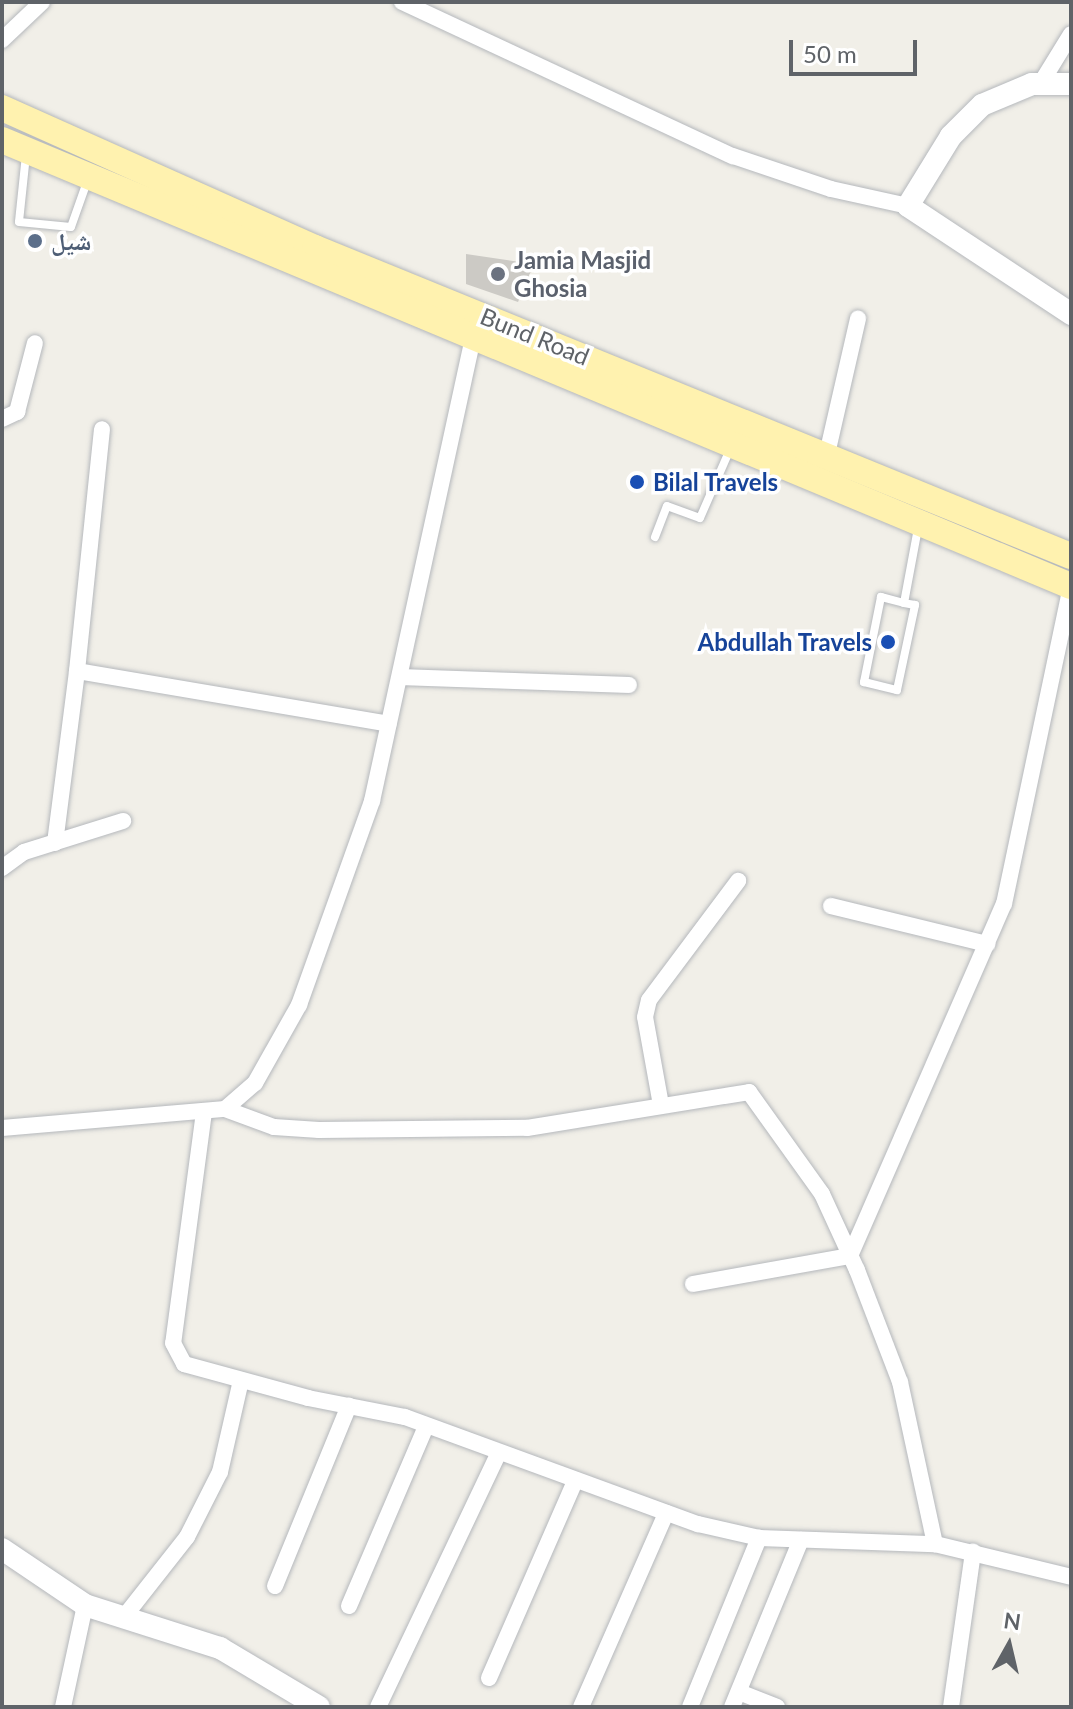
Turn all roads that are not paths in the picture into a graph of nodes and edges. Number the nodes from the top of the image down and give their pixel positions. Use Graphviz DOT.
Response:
graph roads {
  1 [pos="42,2"];
  2 [pos="402,2"];
  3 [pos="1071,34"];
  4 [pos="2,40"];
  5 [pos="1041,83"];
  6 [pos="1071,84"];
  7 [pos="2,108"];
  8 [pos="67,137"];
  9 [pos="2,140"];
  10 [pos="26,151"];
  11 [pos="54,163"];
  12 [pos="88,179"];
  13 [pos="908,206"];
  14 [pos="1069,309"];
  15 [pos="858,319"];
  16 [pos="473,337"];
  17 [pos="35,343"];
  18 [pos="2,419"];
  19 [pos="102,429"];
  20 [pos="731,446"];
  21 [pos="827,454"];
  22 [pos="925,496"];
  23 [pos="919,523"];
  24 [pos="655,537"];
  25 [pos="1071,556"];
  26 [pos="1071,586"];
  27 [pos="904,603"];
  28 [pos="77,671"];
  29 [pos="400,677"];
  30 [pos="629,685"];
  31 [pos="389,724"];
  32 [pos="123,821"];
  33 [pos="55,843"];
  34 [pos="2,868"];
  35 [pos="738,881"];
  36 [pos="831,906"];
  37 [pos="987,944"];
  38 [pos="661,1105"];
  39 [pos="225,1109"];
  40 [pos="204,1112"];
  41 [pos="2,1128"];
  42 [pos="850,1256"];
  43 [pos="693,1284"];
  44 [pos="241,1380"];
  45 [pos="349,1406"];
  46 [pos="426,1426"];
  47 [pos="498,1454"];
  48 [pos="575,1481"];
  49 [pos="666,1513"];
  50 [pos="759,1538"];
  51 [pos="801,1540"];
  52 [pos="935,1544"];
  53 [pos="2,1549"];
  54 [pos="973,1552"];
  55 [pos="1070,1575"];
  56 [pos="275,1586"];
  57 [pos="85,1605"];
  58 [pos="349,1606"];
  59 [pos="124,1617"];
  60 [pos="489,1678"];
  61 [pos="736,1700"];
  62 [pos="63,1707"];
  63 [pos="319,1707"];
  64 [pos="378,1707"];
  65 [pos="581,1707"];
  66 [pos="690,1707"];
  67 [pos="777,1707"];
  68 [pos="951,1707"];
  1 -- 4 [label="street"];
  2 -- 13 [label="street"];
  3 -- 5 [label="street"];
  5 -- 6 [label="street"];
  5 -- 13 [label="street"];
  7 -- 8 [label="main road, Bund Road"];
  8 -- 11 [label="main road"];
  8 -- 21 [label="main road, Bund Road"];
  9 -- 10 [label="main road, Bund Road"];
  10 -- 11 [label="main road, Bund Road"];
  10 -- 12 [label="lane"];
  11 -- 12 [label="main road, Bund Road"];
  12 -- 16 [label="main road, Bund Road"];
  13 -- 14 [label="street"];
  15 -- 21 [label="street"];
  16 -- 20 [label="main road, Bund Road"];
  16 -- 29 [label="street"];
  17 -- 18 [label="street"];
  19 -- 28 [label="street"];
  20 -- 23 [label="main road, Bund Road"];
  20 -- 24 [label="lane"];
  21 -- 22 [label="main road, Bund Road"];
  22 -- 23 [label="lane"];
  22 -- 25 [label="main road, Bund Road"];
  23 -- 26 [label="main road, Bund Road"];
  23 -- 27 [label="lane"];
  26 -- 37 [label="street"];
  27 -- 27 [label="lane"];
  28 -- 31 [label="street"];
  28 -- 33 [label="street"];
  29 -- 30 [label="street"];
  29 -- 31 [label="street"];
  31 -- 39 [label="street"];
  32 -- 33 [label="street"];
  33 -- 34 [label="street"];
  35 -- 38 [label="street"];
  36 -- 37 [label="street"];
  37 -- 42 [label="street"];
  38 -- 39 [label="street"];
  38 -- 42 [label="street"];
  39 -- 40 [label="street"];
  40 -- 41 [label="street"];
  40 -- 44 [label="street"];
  42 -- 43 [label="street"];
  42 -- 52 [label="street"];
  44 -- 45 [label="street"];
  44 -- 59 [label="street"];
  45 -- 46 [label="street"];
  45 -- 56 [label="street"];
  46 -- 47 [label="street"];
  46 -- 58 [label="street"];
  47 -- 48 [label="street"];
  47 -- 64 [label="street"];
  48 -- 49 [label="street"];
  48 -- 60 [label="street"];
  49 -- 50 [label="street"];
  49 -- 65 [label="street"];
  50 -- 51 [label="street"];
  50 -- 66 [label="street"];
  51 -- 52 [label="street"];
  51 -- 61 [label="street"];
  52 -- 54 [label="street"];
  53 -- 57 [label="street"];
  54 -- 55 [label="street"];
  54 -- 68 [label="street"];
  57 -- 59 [label="street"];
  57 -- 62 [label="street"];
  59 -- 63 [label="street"];
  61 -- 67 [label="street"];
}
